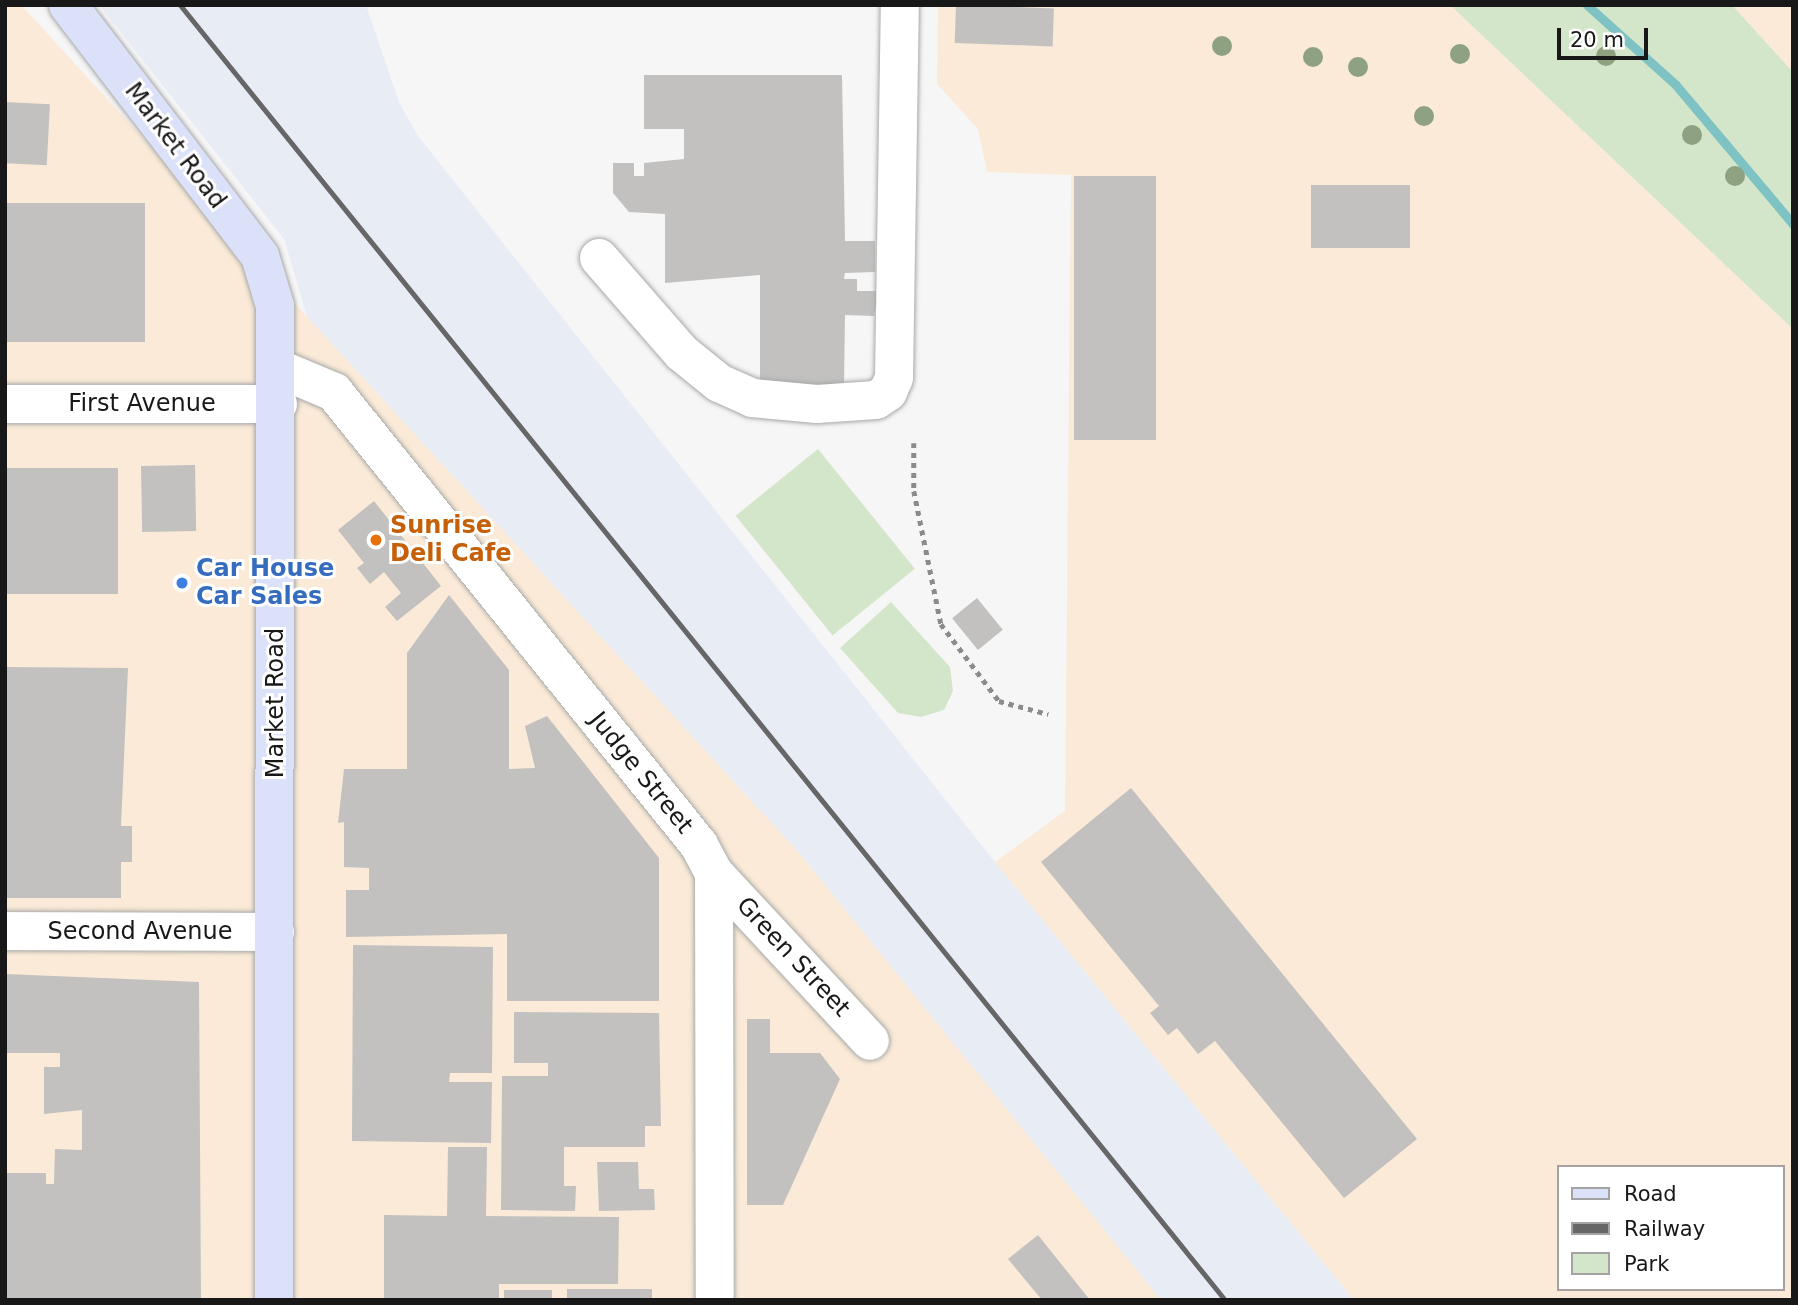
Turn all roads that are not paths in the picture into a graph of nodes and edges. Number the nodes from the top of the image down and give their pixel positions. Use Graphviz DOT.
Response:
graph roads {
  1 [pos="68,5"];
  2 [pos="900,5"];
  3 [pos="599,258"];
  4 [pos="278,386"];
  5 [pos="5,404"];
  6 [pos="714,873"];
  7 [pos="5,932"];
  8 [pos="275,932"];
  9 [pos="870,1041"];
  10 [pos="274,1300"];
  11 [pos="715,1300"];
  1 -- 4 [label="main road, Market Road"];
  2 -- 3 [label="street"];
  4 -- 5 [label="street, First Avenue"];
  4 -- 6 [label="street, Judge Street"];
  4 -- 8 [label="main road, Market Road"];
  6 -- 9 [label="street, Green Street"];
  6 -- 11 [label="street, Judge Street"];
  7 -- 8 [label="street, Second Avenue"];
  8 -- 10 [label="main road, Market Road"];
}
